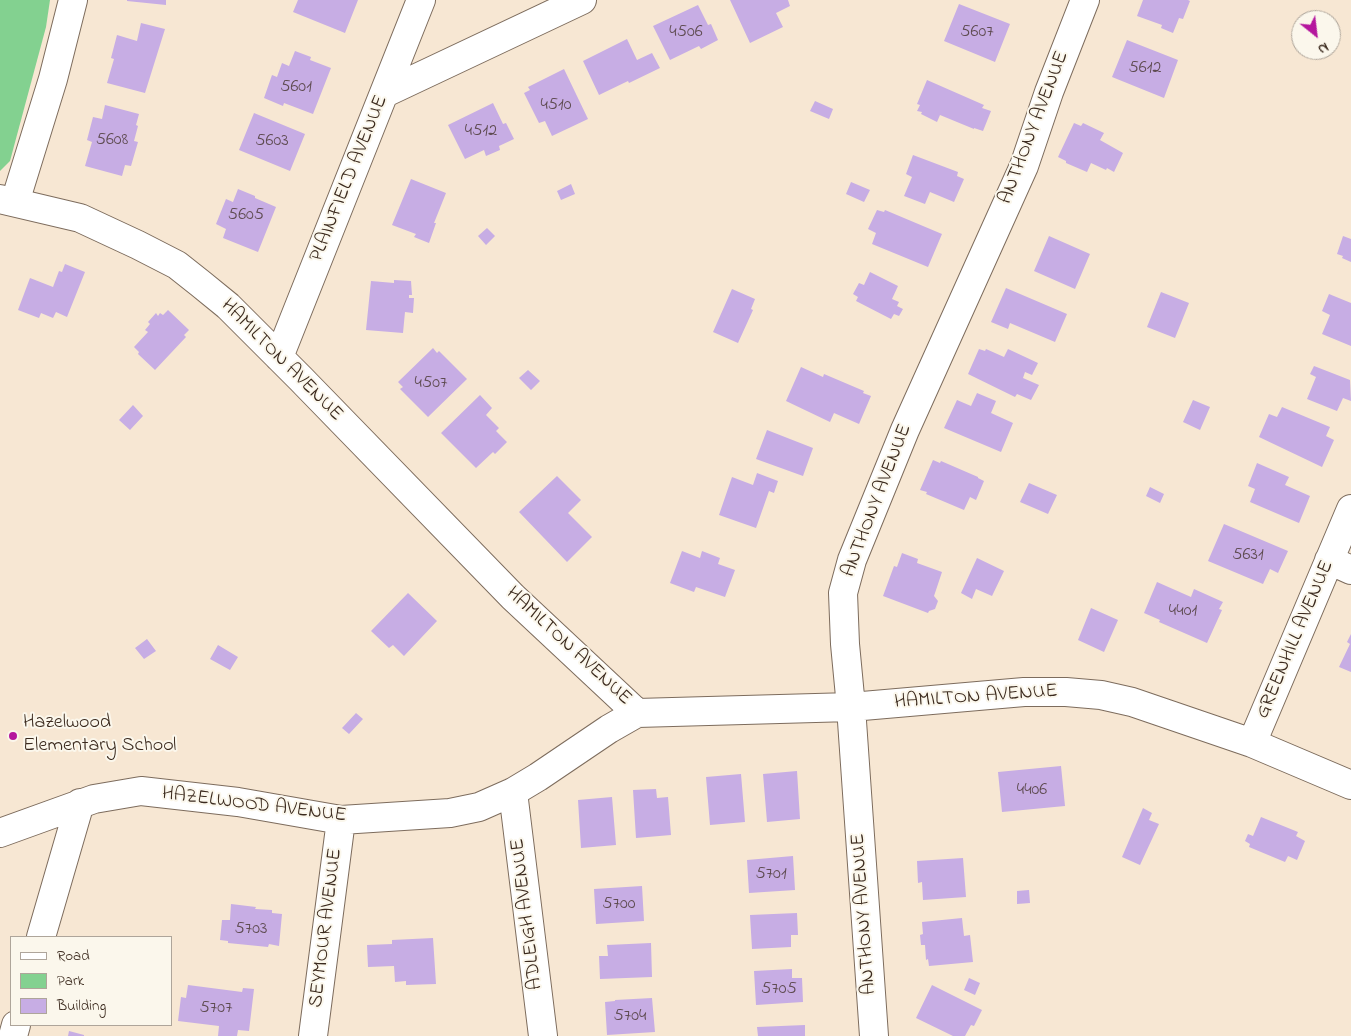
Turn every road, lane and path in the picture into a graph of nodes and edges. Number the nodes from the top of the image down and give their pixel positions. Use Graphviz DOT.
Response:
graph roads {
  1 [pos="73,0"];
  2 [pos="421,0"];
  3 [pos="582,0"];
  4 [pos="1085,0"];
  5 [pos="385,93"];
  6 [pos="8,200"];
  7 [pos="279,357"];
  8 [pos="1351,509"];
  9 [pos="1340,565"];
  10 [pos="851,706"];
  11 [pos="637,713"];
  12 [pos="1252,743"];
  13 [pos="1351,785"];
  14 [pos="513,792"];
  15 [pos="80,803"];
  16 [pos="340,820"];
  17 [pos="0,833"];
  18 [pos="41,936"];
  19 [pos="313,1036"];
  20 [pos="543,1036"];
  21 [pos="874,1036"];
  1 -- 6 [label="street"];
  2 -- 5 [label="street, PLAINFIELD AVENUE"];
  3 -- 5 [label="street"];
  4 -- 10 [label="street, ANTHONY AVENUE"];
  5 -- 7 [label="street, PLAINFIELD AVENUE"];
  6 -- 7 [label="street, HAMILTON AVENUE"];
  7 -- 11 [label="street, HAMILTON AVENUE"];
  8 -- 9 [label="street, GREENHILL AVENUE"];
  9 -- 12 [label="street, GREENHILL AVENUE"];
  10 -- 11 [label="street, HAMILTON AVENUE"];
  10 -- 12 [label="street, HAMILTON AVENUE"];
  10 -- 21 [label="street, ANTHONY AVENUE"];
  11 -- 14 [label="street, HAZELWOOD AVENUE"];
  12 -- 13 [label="street, HAMILTON AVENUE"];
  14 -- 16 [label="street, HAZELWOOD AVENUE"];
  14 -- 20 [label="street, ADLEIGH AVENUE"];
  15 -- 16 [label="street, HAZELWOOD AVENUE"];
  15 -- 17 [label="street, HAZELWOOD AVENUE"];
  15 -- 18 [label="street"];
  16 -- 19 [label="street, SEYMOUR AVENUE"];
}
